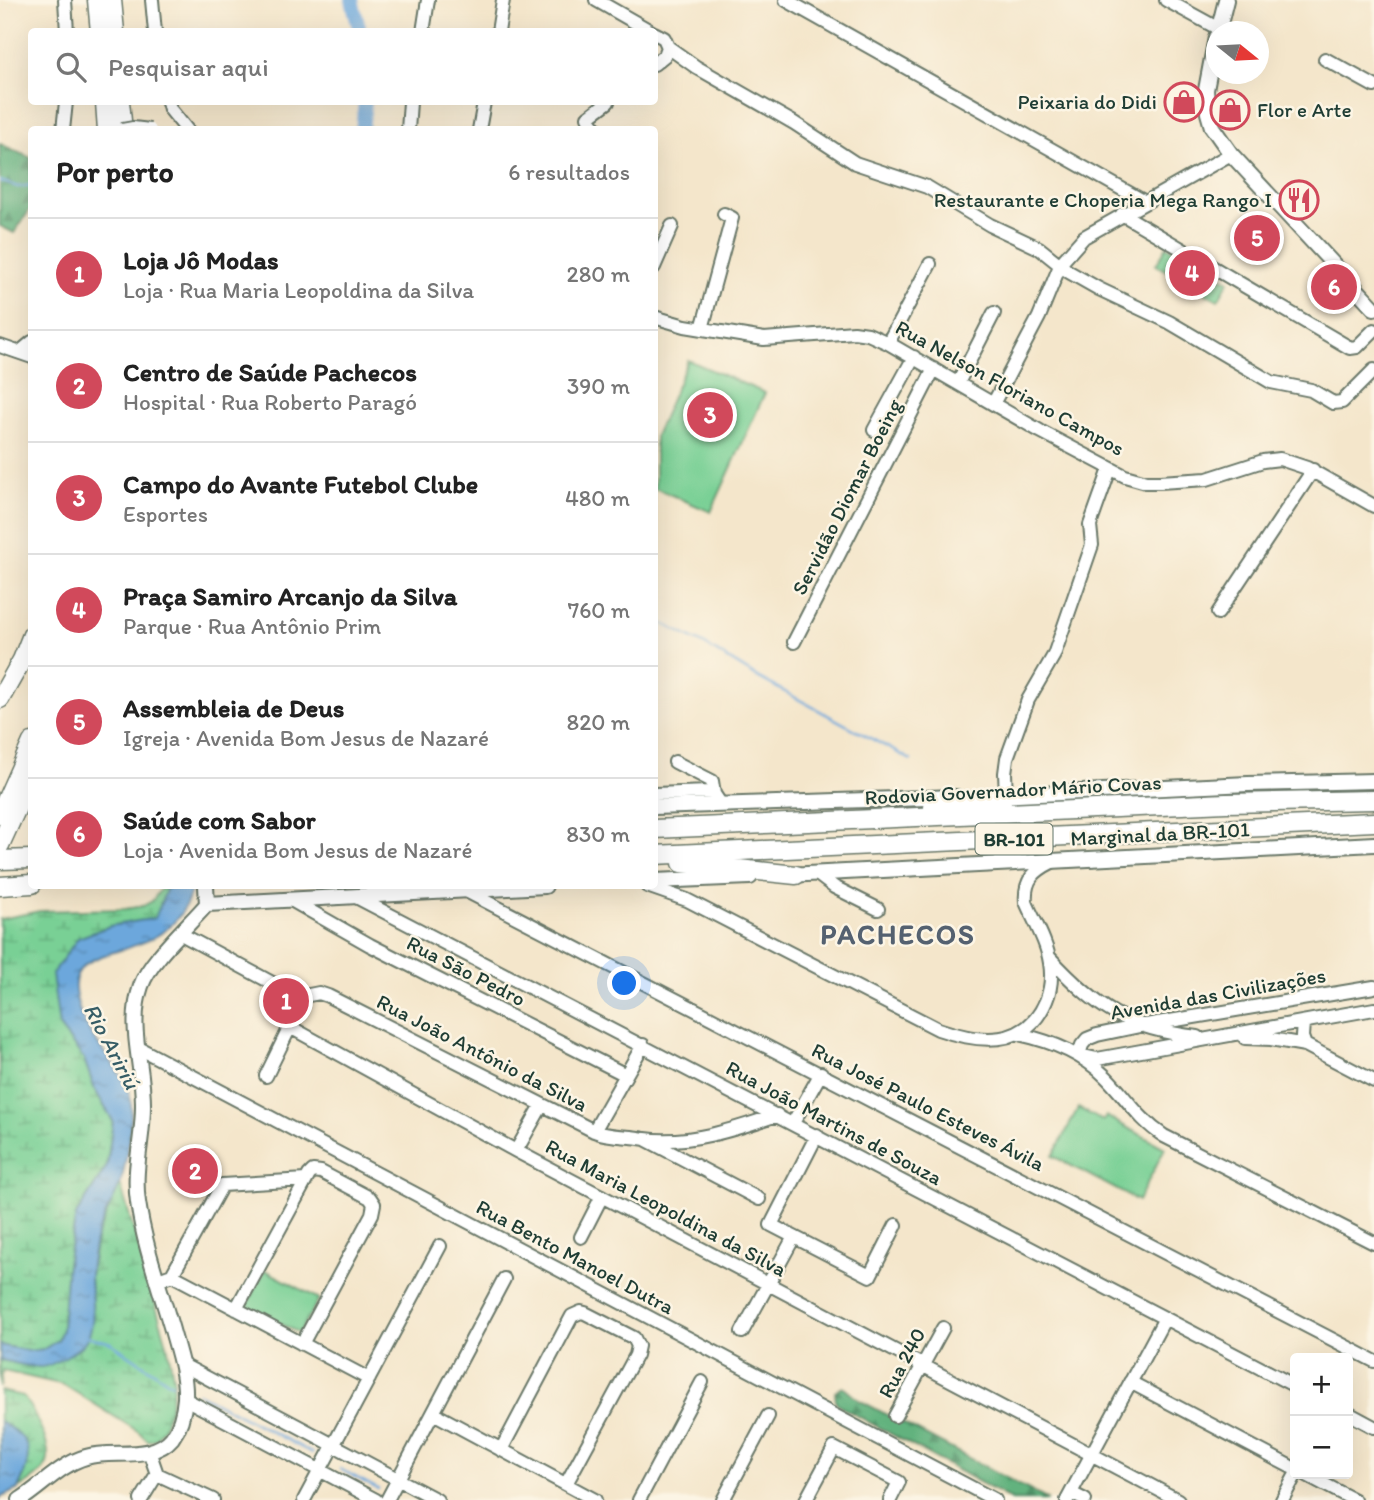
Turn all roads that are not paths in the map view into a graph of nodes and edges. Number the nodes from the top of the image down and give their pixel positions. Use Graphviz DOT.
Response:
graph roads {
  1 [pos="65,0"];
  2 [pos="97,0"];
  3 [pos="112,0"];
  4 [pos="152,0"];
  5 [pos="428,0"];
  6 [pos="503,0"];
  7 [pos="596,0"];
  8 [pos="786,0"];
  9 [pos="1166,0"];
  10 [pos="1226,0"];
  11 [pos="1221,21"];
  12 [pos="1206,25"];
  13 [pos="67,28"];
  14 [pos="100,28"];
  15 [pos="115,28"];
  16 [pos="155,28"];
  17 [pos="424,28"];
  18 [pos="499,28"];
  19 [pos="646,28"];
  20 [pos="658,35"];
  21 [pos="668,47"];
  22 [pos="1325,59"];
  23 [pos="658,61"];
  24 [pos="1207,84"];
  25 [pos="1374,86"];
  26 [pos="66,105"];
  27 [pos="105,105"];
  28 [pos="120,105"];
  29 [pos="169,105"];
  30 [pos="410,105"];
  31 [pos="483,105"];
  32 [pos="604,105"];
  33 [pos="63,126"];
  34 [pos="107,126"];
  35 [pos="122,126"];
  36 [pos="184,126"];
  37 [pos="408,126"];
  38 [pos="480,126"];
  39 [pos="594,126"];
  40 [pos="1231,154"];
  41 [pos="1144,202"];
  42 [pos="724,214"];
  43 [pos="1122,214"];
  44 [pos="672,226"];
  45 [pos="658,258"];
  46 [pos="1061,263"];
  47 [pos="930,264"];
  48 [pos="1374,308"];
  49 [pos="995,313"];
  50 [pos="658,318"];
  51 [pos="702,329"];
  52 [pos="1374,330"];
  53 [pos="888,342"];
  54 [pos="0,346"];
  55 [pos="26,354"];
  56 [pos="914,357"];
  57 [pos="934,369"];
  58 [pos="1374,370"];
  59 [pos="958,383"];
  60 [pos="993,404"];
  61 [pos="874,430"];
  62 [pos="1110,469"];
  63 [pos="1313,470"];
  64 [pos="1374,506"];
  65 [pos="1218,613"];
  66 [pos="794,642"];
  67 [pos="28,645"];
  68 [pos="0,699"];
  69 [pos="28,751"];
  70 [pos="675,762"];
  71 [pos="1374,781"];
  72 [pos="28,784"];
  73 [pos="658,794"];
  74 [pos="1006,796"];
  75 [pos="717,798"];
  76 [pos="1374,800"];
  77 [pos="658,806"];
  78 [pos="0,814"];
  79 [pos="834,821"];
  80 [pos="1374,822"];
  81 [pos="658,829"];
  82 [pos="0,845"];
  83 [pos="1374,845"];
  84 [pos="658,857"];
  85 [pos="658,858"];
  86 [pos="28,859"];
  87 [pos="0,860"];
  88 [pos="1055,861"];
  89 [pos="817,874"];
  90 [pos="796,875"];
  91 [pos="658,881"];
  92 [pos="28,884"];
  93 [pos="0,886"];
  94 [pos="206,889"];
  95 [pos="484,889"];
  96 [pos="656,889"];
  97 [pos="464,890"];
  98 [pos="354,896"];
  99 [pos="291,900"];
  100 [pos="207,904"];
  101 [pos="878,909"];
  102 [pos="181,934"];
  103 [pos="1049,957"];
  104 [pos="1065,975"];
  105 [pos="1050,983"];
  106 [pos="1374,987"];
  107 [pos="304,996"];
  108 [pos="1374,1009"];
  109 [pos="1036,1018"];
  110 [pos="1303,1022"];
  111 [pos="1140,1026"];
  112 [pos="290,1027"];
  113 [pos="1157,1030"];
  114 [pos="1018,1034"];
  115 [pos="1037,1038"];
  116 [pos="1215,1038"];
  117 [pos="643,1045"];
  118 [pos="1305,1045"];
  119 [pos="137,1047"];
  120 [pos="1155,1049"];
  121 [pos="1079,1055"];
  122 [pos="821,1073"];
  123 [pos="626,1075"];
  124 [pos="266,1076"];
  125 [pos="1374,1081"];
  126 [pos="542,1105"];
  127 [pos="777,1115"];
  128 [pos="793,1123"];
  129 [pos="594,1131"];
  130 [pos="817,1135"];
  131 [pos="645,1139"];
  132 [pos="516,1151"];
  133 [pos="309,1176"];
  134 [pos="602,1196"];
  135 [pos="759,1199"];
  136 [pos="896,1225"];
  137 [pos="580,1237"];
  138 [pos="792,1241"];
  139 [pos="1374,1243"];
  140 [pos="440,1245"];
  141 [pos="165,1278"];
  142 [pos="504,1279"];
  143 [pos="768,1284"];
  144 [pos="236,1309"];
  145 [pos="1165,1318"];
  146 [pos="943,1328"];
  147 [pos="741,1332"];
  148 [pos="302,1344"];
  149 [pos="1374,1361"];
  150 [pos="181,1364"];
  151 [pos="923,1365"];
  152 [pos="369,1379"];
  153 [pos="1130,1381"];
  154 [pos="702,1382"];
  155 [pos="1290,1383"];
  156 [pos="185,1399"];
  157 [pos="433,1413"];
  158 [pos="768,1416"];
  159 [pos="895,1416"];
  160 [pos="1353,1416"];
  161 [pos="1374,1427"];
  162 [pos="334,1445"];
  163 [pos="501,1450"];
  164 [pos="149,1451"];
  165 [pos="1091,1454"];
  166 [pos="1290,1468"];
  167 [pos="320,1470"];
  168 [pos="157,1474"];
  169 [pos="398,1479"];
  170 [pos="1291,1479"];
  171 [pos="1314,1479"];
  172 [pos="566,1485"];
  173 [pos="1069,1496"];
  174 [pos="20,1500"];
  175 [pos="141,1500"];
  176 [pos="213,1500"];
  177 [pos="304,1500"];
  178 [pos="376,1500"];
  179 [pos="387,1500"];
  180 [pos="437,1500"];
  181 [pos="596,1500"];
  182 [pos="639,1500"];
  183 [pos="723,1500"];
  184 [pos="806,1500"];
  185 [pos="890,1500"];
  186 [pos="995,1500"];
  187 [pos="1084,1500"];
  188 [pos="1178,1500"];
  189 [pos="1282,1500"];
  190 [pos="1354,1500"];
  1 -- 13 [label="street"];
  2 -- 14 [label="highway"];
  3 -- 15 [label="highway"];
  4 -- 16 [label="street"];
  5 -- 17 [label="street"];
  6 -- 18 [label="street"];
  7 -- 19 [label="street"];
  8 -- 41 [label="street"];
  9 -- 12 [label="street"];
  10 -- 11 [label="main road"];
  20 -- 21 [label="street"];
  21 -- 23 [label="street"];
  21 -- 46 [label="street"];
  22 -- 25 [label="street"];
  24 -- 40 [label="main road"];
  26 -- 33 [label="street"];
  27 -- 34 [label="highway"];
  28 -- 35 [label="highway"];
  29 -- 36 [label="street"];
  30 -- 37 [label="street"];
  31 -- 38 [label="street"];
  32 -- 39 [label="street"];
  40 -- 41 [label="street"];
  40 -- 48 [label="main road"];
  41 -- 43 [label="street"];
  42 -- 51 [label="street"];
  43 -- 46 [label="street"];
  43 -- 52 [label="street"];
  44 -- 45 [label="street"];
  46 -- 58 [label="street"];
  46 -- 60 [label="street"];
  47 -- 53 [label="street"];
  49 -- 59 [label="street"];
  50 -- 51 [label="street, Rua Nelson Floriano Campos"];
  51 -- 53 [label="street, Rua Nelson Floriano Campos"];
  53 -- 56 [label="street, Rua Nelson Floriano Campos"];
  54 -- 55 [label="street"];
  56 -- 57 [label="street, Rua Nelson Floriano Campos"];
  56 -- 61 [label="street"];
  57 -- 59 [label="street, Rua Nelson Floriano Campos"];
  57 -- 66 [label="street, Servidão Diomar Boeing"];
  59 -- 60 [label="street, Rua Nelson Floriano Campos"];
  60 -- 62 [label="street, Rua Nelson Floriano Campos"];
  62 -- 63 [label="street, Rua Nelson Floriano Campos"];
  62 -- 74 [label="street"];
  63 -- 64 [label="street, Rua Nelson Floriano Campos"];
  63 -- 65 [label="street"];
  67 -- 68 [label="highway"];
  69 -- 78 [label="highway"];
  70 -- 75 [label="street"];
  71 -- 74 [label="main road"];
  72 -- 82 [label="highway"];
  73 -- 75 [label="street"];
  74 -- 75 [label="main road"];
  74 -- 79 [label="highway"];
  75 -- 77 [label="main road"];
  76 -- 79 [label="highway, Rodovia Governador Mário Covas / BR-101"];
  79 -- 81 [label="highway, Rodovia Governador Mário Covas / BR-101"];
  80 -- 84 [label="highway, BR-101"];
  83 -- 88 [label="main road, Marginal da BR-101"];
  85 -- 90 [label="highway"];
  86 -- 87 [label="highway"];
  88 -- 89 [label="main road, Marginal da BR-101"];
  88 -- 103 [label="street"];
  89 -- 90 [label="main road, Marginal da BR-101"];
  89 -- 101 [label="street"];
  90 -- 91 [label="main road, Marginal da BR-101"];
  92 -- 93 [label="highway"];
  94 -- 100 [label="main road"];
  95 -- 97 [label="main road"];
  96 -- 114 [label="street"];
  97 -- 98 [label="main road"];
  97 -- 122 [label="street, Rua José Paulo Esteves Ávila"];
  98 -- 99 [label="main road"];
  98 -- 117 [label="street, Rua João Martins de Souza"];
  99 -- 100 [label="main road"];
  99 -- 123 [label="street, Rua São Pedro"];
  100 -- 102 [label="main road"];
  102 -- 107 [label="street"];
  102 -- 119 [label="main road"];
  103 -- 104 [label="street"];
  103 -- 105 [label="street"];
  104 -- 105 [label="street"];
  104 -- 111 [label="street"];
  105 -- 109 [label="street"];
  106 -- 111 [label="street, Avenida das Civilizações"];
  107 -- 112 [label="street"];
  107 -- 126 [label="street, Rua João Antônio da Silva"];
  108 -- 110 [label="street"];
  109 -- 114 [label="street"];
  109 -- 115 [label="street"];
  110 -- 116 [label="street"];
  110 -- 118 [label="street"];
  111 -- 113 [label="street"];
  111 -- 121 [label="street, Avenida das Civilizações"];
  112 -- 124 [label="street"];
  112 -- 132 [label="street, Rua Maria Leopoldina da Silva"];
  113 -- 116 [label="street"];
  113 -- 120 [label="street"];
  114 -- 115 [label="street"];
  115 -- 121 [label="street"];
  116 -- 118 [label="street"];
  116 -- 120 [label="street"];
  117 -- 123 [label="street"];
  117 -- 127 [label="street, Rua João Martins de Souza"];
  118 -- 125 [label="street"];
  119 -- 141 [label="main road"];
  119 -- 186 [label="street, Rua Bento Manoel Dutra"];
  120 -- 121 [label="street"];
  121 -- 139 [label="street"];
  122 -- 128 [label="street"];
  122 -- 149 [label="street, Rua José Paulo Esteves Ávila"];
  123 -- 129 [label="street"];
  126 -- 129 [label="street, Rua João Antônio da Silva"];
  126 -- 132 [label="street"];
  127 -- 128 [label="street, Rua João Martins de Souza"];
  127 -- 131 [label="street, Rua João Antônio da Silva"];
  128 -- 130 [label="street, Rua João Martins de Souza"];
  129 -- 131 [label="street, Rua João Antônio da Silva"];
  130 -- 138 [label="street"];
  130 -- 145 [label="street, Rua João Martins de Souza"];
  131 -- 135 [label="street"];
  132 -- 134 [label="street, Rua Maria Leopoldina da Silva"];
  133 -- 141 [label="street"];
  133 -- 144 [label="street"];
  133 -- 148 [label="street"];
  134 -- 137 [label="street"];
  134 -- 143 [label="street, Rua Maria Leopoldina da Silva"];
  136 -- 138 [label="street"];
  138 -- 143 [label="street"];
  140 -- 152 [label="street"];
  141 -- 144 [label="street"];
  141 -- 150 [label="main road"];
  142 -- 157 [label="street"];
  143 -- 147 [label="street"];
  143 -- 151 [label="street, Rua Maria Leopoldina da Silva"];
  144 -- 148 [label="street"];
  145 -- 153 [label="street"];
  145 -- 155 [label="street, Rua João Martins de Souza"];
  146 -- 151 [label="street, Rua 240"];
  148 -- 152 [label="street"];
  150 -- 156 [label="main road"];
  150 -- 162 [label="street"];
  151 -- 159 [label="street, Rua 240"];
  151 -- 165 [label="street, Rua Maria Leopoldina da Silva"];
  152 -- 162 [label="street"];
  153 -- 165 [label="street"];
  153 -- 166 [label="street"];
  154 -- 182 [label="street"];
  156 -- 164 [label="main road"];
  156 -- 167 [label="street"];
  157 -- 163 [label="street"];
  157 -- 169 [label="street"];
  158 -- 183 [label="street"];
  160 -- 161 [label="street"];
  162 -- 167 [label="street"];
  162 -- 169 [label="street"];
  163 -- 172 [label="street"];
  163 -- 172 [label="street"];
  164 -- 168 [label="street"];
  164 -- 174 [label="main road"];
  165 -- 173 [label="street"];
  165 -- 188 [label="street, Rua Maria Leopoldina da Silva"];
  167 -- 177 [label="street"];
  167 -- 178 [label="street"];
  168 -- 175 [label="street"];
  168 -- 176 [label="street"];
  169 -- 179 [label="street"];
  169 -- 180 [label="street"];
  170 -- 189 [label="street"];
  171 -- 190 [label="street"];
  172 -- 181 [label="street"];
  173 -- 187 [label="street"];
  184 -- 185 [label="street"];
}
